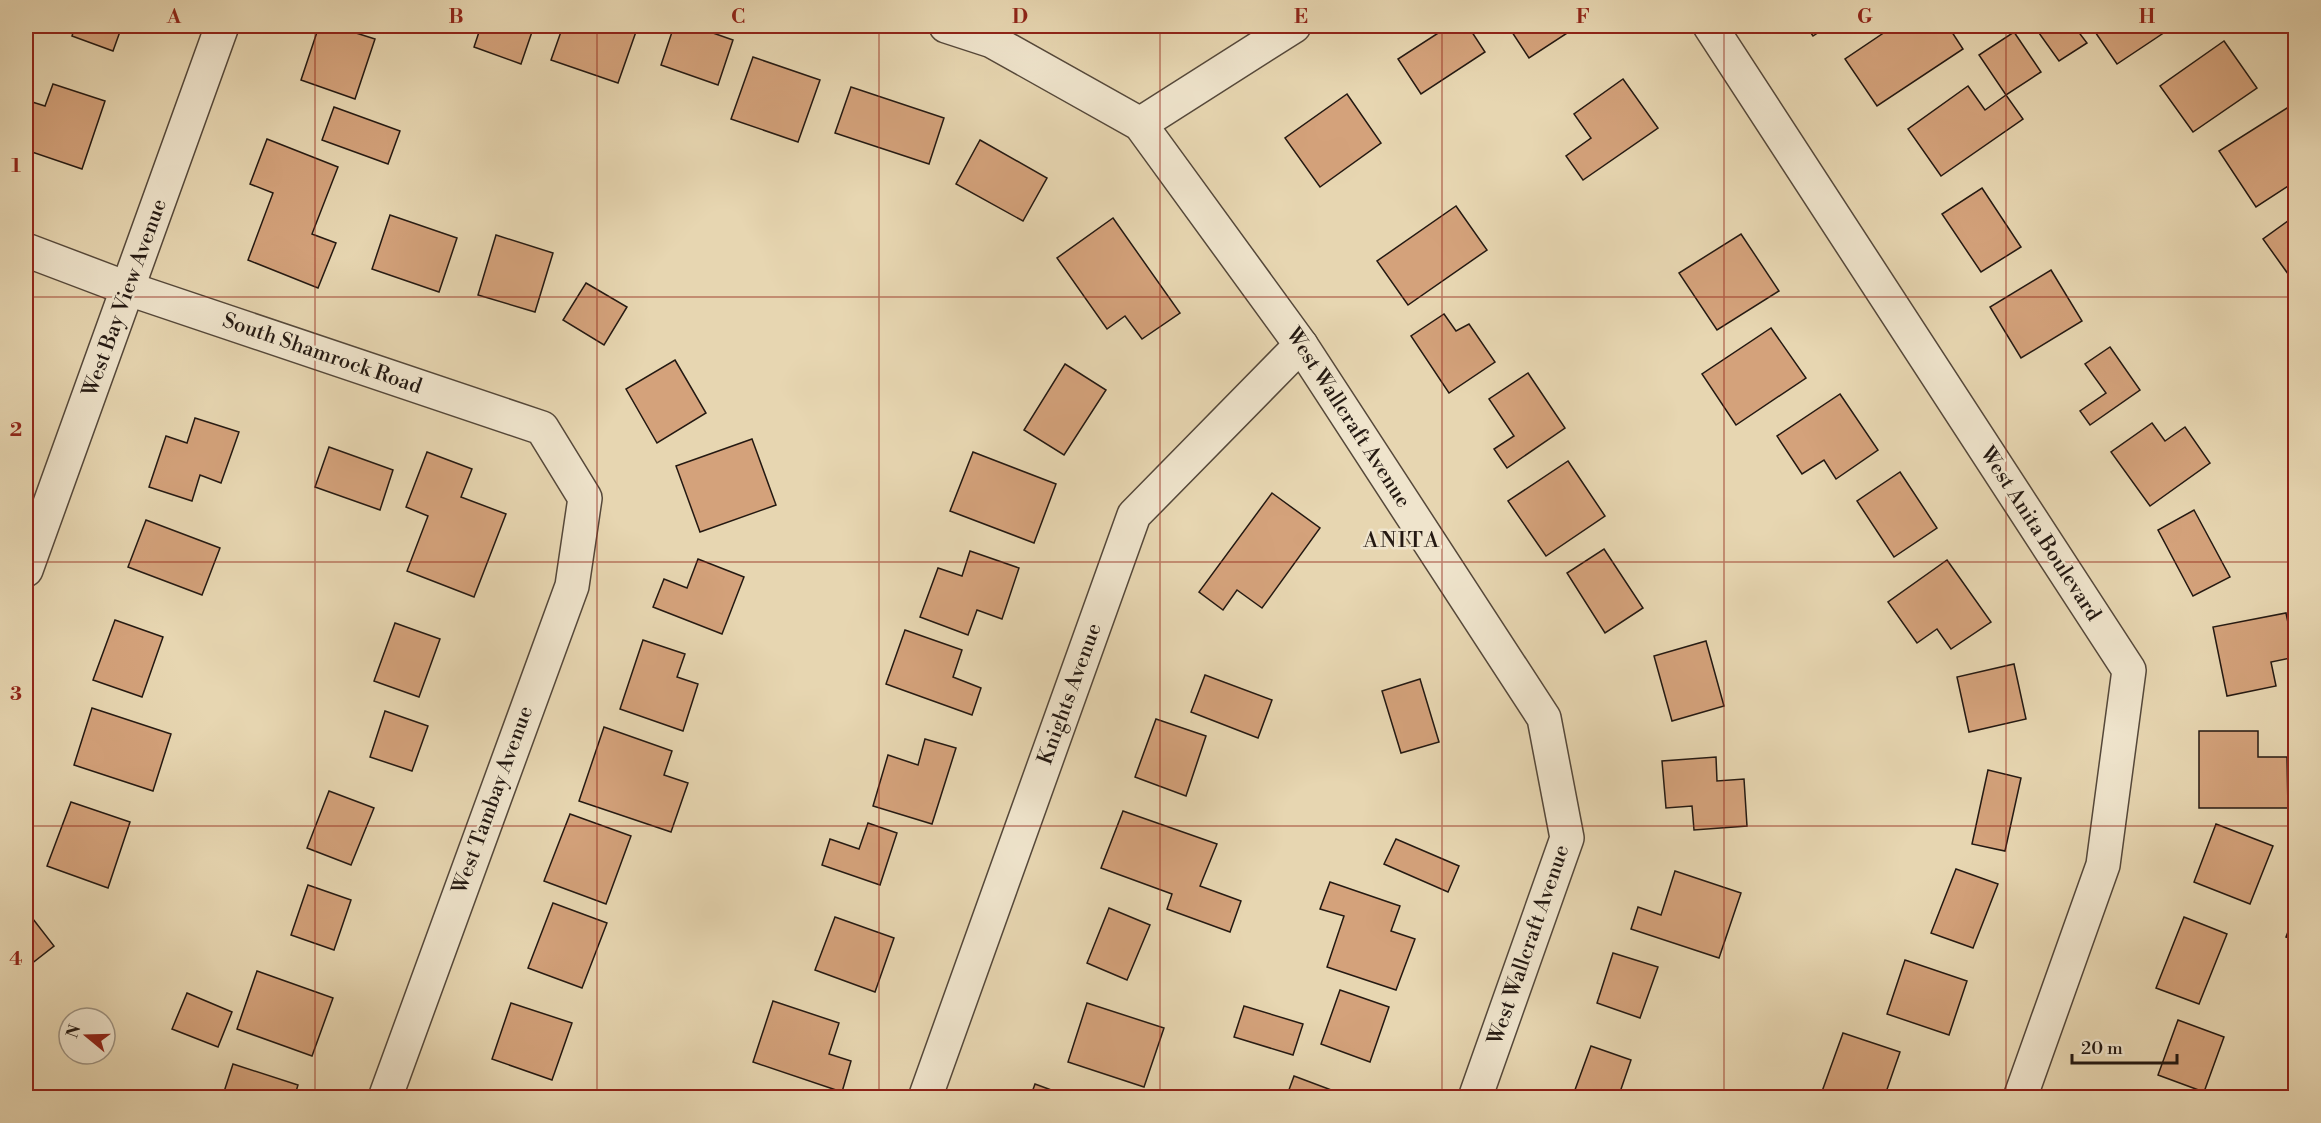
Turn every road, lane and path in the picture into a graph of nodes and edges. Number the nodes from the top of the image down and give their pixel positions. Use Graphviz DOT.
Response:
graph roads {
  1 [pos="222,26"];
  2 [pos="946,26"];
  3 [pos="1294,26"];
  4 [pos="1710,26"];
  5 [pos="1140,124"];
  6 [pos="26,250"];
  7 [pos="129,289"];
  8 [pos="1301,345"];
  9 [pos="585,498"];
  10 [pos="26,570"];
  11 [pos="385,1098"];
  12 [pos="925,1098"];
  13 [pos="1475,1098"];
  14 [pos="2020,1098"];
  1 -- 7 [label="street, West Bay View Avenue"];
  2 -- 5 [label="street"];
  3 -- 5 [label="street"];
  4 -- 14 [label="street, West Anita Boulevard"];
  5 -- 8 [label="street, West Wallcraft Avenue"];
  6 -- 7 [label="street, South Shamrock Road"];
  7 -- 9 [label="street, South Shamrock Road"];
  7 -- 10 [label="street, West Bay View Avenue"];
  8 -- 12 [label="street, Knights Avenue"];
  8 -- 13 [label="street, West Wallcraft Avenue"];
  9 -- 11 [label="street, West Tambay Avenue"];
}
